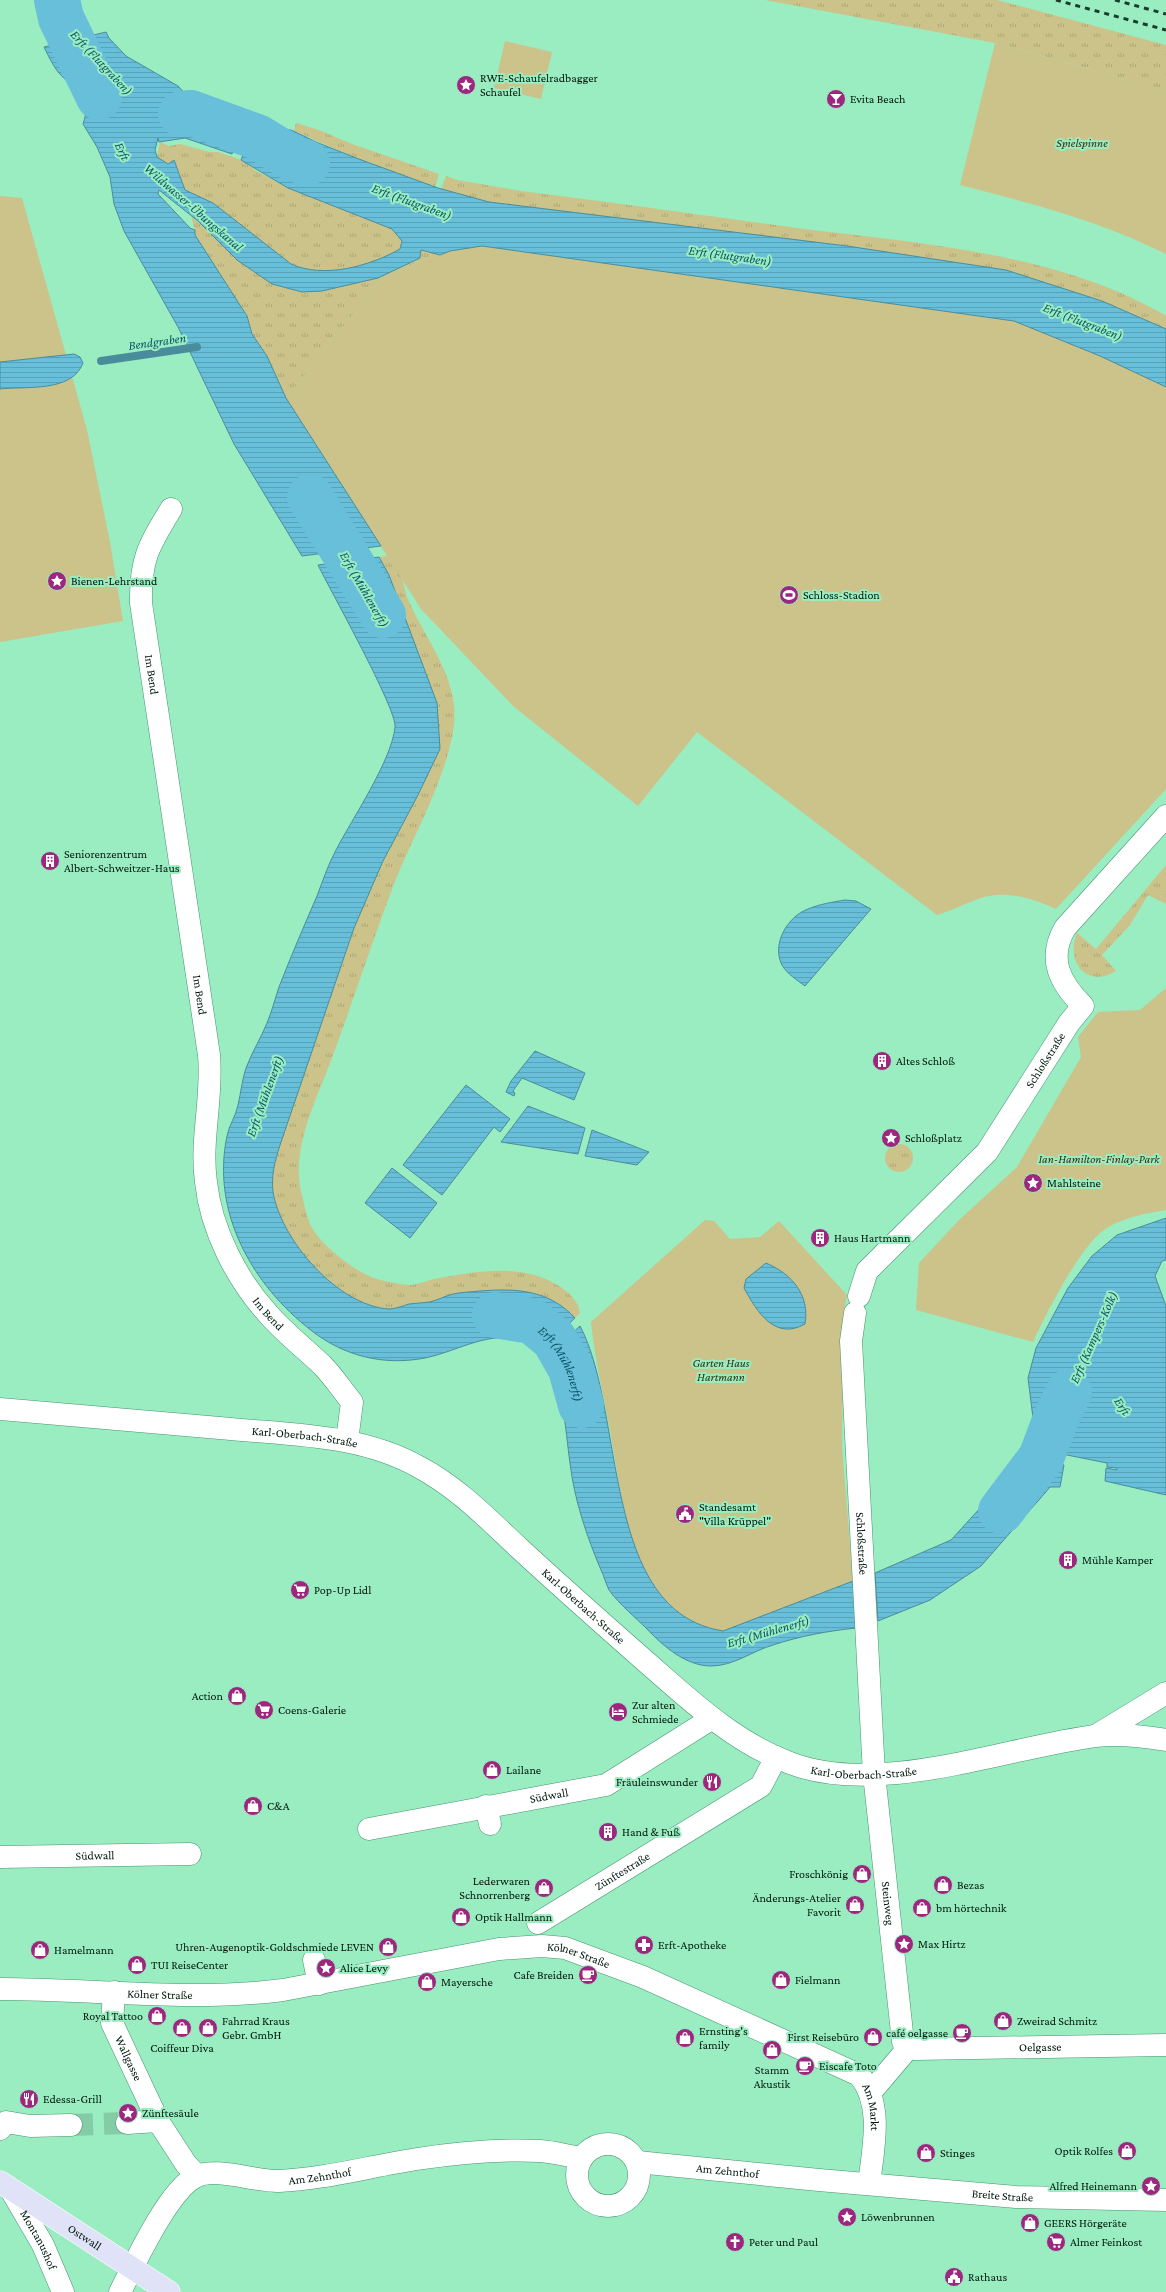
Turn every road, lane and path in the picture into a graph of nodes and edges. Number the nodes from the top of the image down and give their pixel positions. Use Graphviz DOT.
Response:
graph roads {
  1 [pos="171,509"];
  2 [pos="1166,816"];
  3 [pos="0,1409"];
  4 [pos="347,1441"];
  5 [pos="1166,1693"];
  6 [pos="711,1719"];
  7 [pos="1096,1736"];
  8 [pos="1166,1740"];
  9 [pos="776,1757"];
  10 [pos="874,1774"];
  11 [pos="369,1829"];
  12 [pos="190,1854"];
  13 [pos="0,1857"];
  14 [pos="538,1923"];
  15 [pos="314,1960"];
  16 [pos="319,1984"];
  17 [pos="0,1989"];
  18 [pos="114,1992"];
  19 [pos="1166,2045"];
  20 [pos="912,2048"];
  21 [pos="821,2057"];
  22 [pos="870,2093"];
  23 [pos="158,2121"];
  24 [pos="127,2123"];
  25 [pos="71,2125"];
  26 [pos="0,2129"];
  27 [pos="582,2158"];
  28 [pos="637,2162"];
  29 [pos="197,2176"];
  30 [pos="870,2184"];
  31 [pos="5,2186"];
  32 [pos="1166,2200"];
  33 [pos="132,2269"];
  34 [pos="63,2292"];
  35 [pos="120,2292"];
  36 [pos="169,2292"];
  1 -- 4 [label="street, Im Bend"];
  2 -- 10 [label="street, Schloßstraße"];
  3 -- 4 [label="street, Karl-Oberbach-Straße"];
  4 -- 6 [label="street, Karl-Oberbach-Straße"];
  5 -- 7 [label="street"];
  6 -- 9 [label="street, Karl-Oberbach-Straße"];
  6 -- 11 [label="street, Südwall"];
  7 -- 8 [label="street, Karl-Oberbach-Straße"];
  7 -- 10 [label="street, Karl-Oberbach-Straße"];
  9 -- 10 [label="street, Karl-Oberbach-Straße"];
  9 -- 14 [label="street, Zünftestraße"];
  10 -- 20 [label="street, Steinweg"];
  12 -- 13 [label="street, Südwall"];
  15 -- 16 [label="street"];
  16 -- 18 [label="street, Kölner Straße"];
  16 -- 21 [label="street, Kölner Straße"];
  17 -- 18 [label="street, Kölner Straße"];
  18 -- 23 [label="street, Wallgasse"];
  19 -- 20 [label="street, Oelgasse"];
  20 -- 22 [label="street"];
  21 -- 22 [label="street, Am Markt"];
  22 -- 30 [label="street, Am Markt"];
  23 -- 24 [label="street"];
  23 -- 29 [label="street, Wallgasse"];
  25 -- 26 [label="street"];
  27 -- 28 [label="street"];
  27 -- 28 [label="street"];
  27 -- 29 [label="street, Am Zehnthof"];
  28 -- 30 [label="street, Am Zehnthof"];
  29 -- 33 [label="street"];
  30 -- 32 [label="street, Breite Straße"];
  31 -- 33 [label="main road, Ostwall"];
  31 -- 34 [label="street, Montanushof"];
  33 -- 35 [label="street"];
  33 -- 36 [label="main road, Ostwall"];
}
